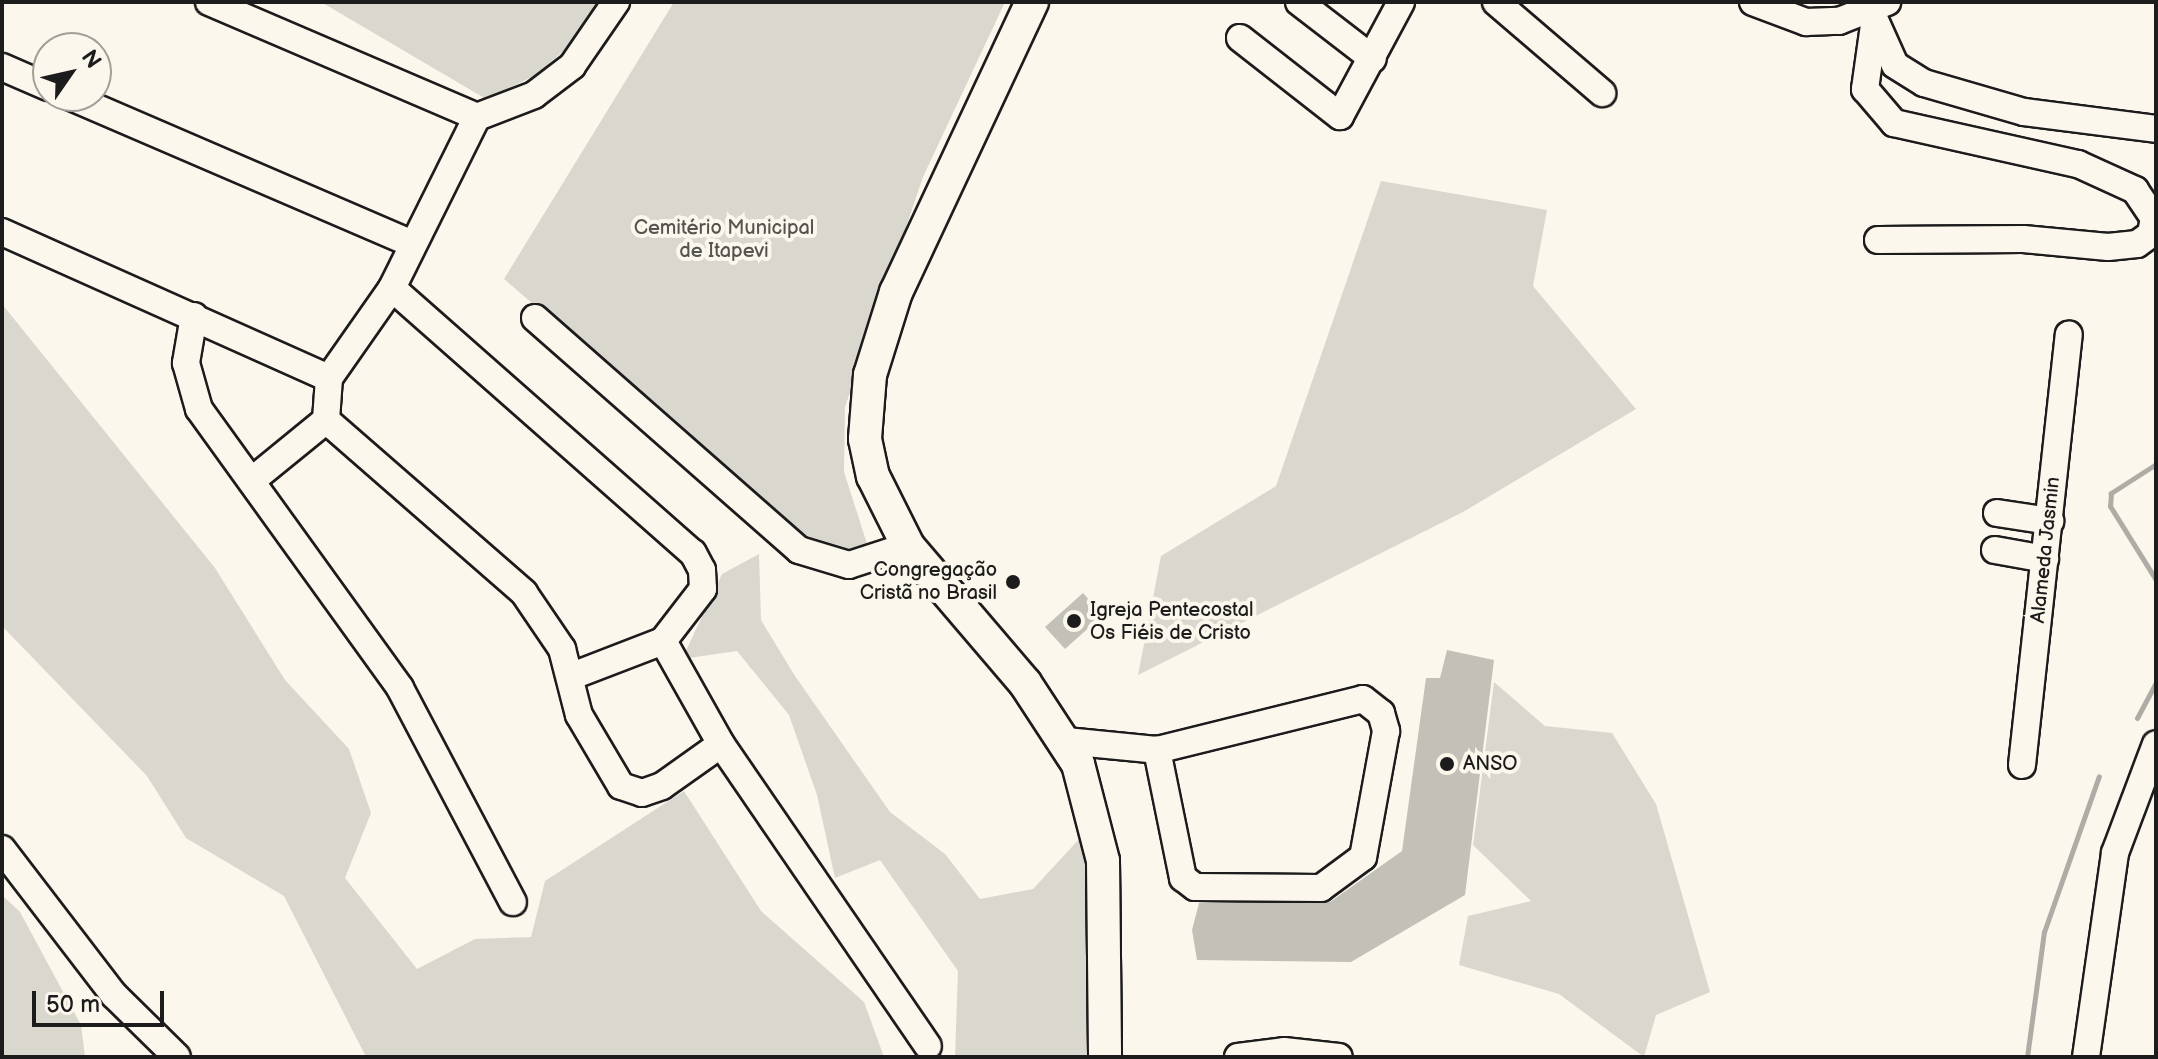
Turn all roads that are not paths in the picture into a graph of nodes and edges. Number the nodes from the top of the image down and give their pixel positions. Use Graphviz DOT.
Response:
graph roads {
  1 [pos="209,2"];
  2 [pos="616,2"];
  3 [pos="1032,2"];
  4 [pos="1299,2"];
  5 [pos="1401,2"];
  6 [pos="1496,2"];
  7 [pos="1753,2"];
  8 [pos="1878,13"];
  9 [pos="1240,38"];
  10 [pos="1373,59"];
  11 [pos="2,67"];
  12 [pos="32,80"];
  13 [pos="1602,93"];
  14 [pos="106,112"];
  15 [pos="477,117"];
  16 [pos="2156,129"];
  17 [pos="2,232"];
  18 [pos="1878,240"];
  19 [pos="411,243"];
  20 [pos="392,288"];
  21 [pos="194,316"];
  22 [pos="535,318"];
  23 [pos="2069,335"];
  24 [pos="329,378"];
  25 [pos="326,420"];
  26 [pos="255,478"];
  27 [pos="1997,513"];
  28 [pos="2050,521"];
  29 [pos="908,546"];
  30 [pos="1995,550"];
  31 [pos="2045,559"];
  32 [pos="663,641"];
  33 [pos="572,676"];
  34 [pos="1066,741"];
  35 [pos="721,744"];
  36 [pos="2156,744"];
  37 [pos="1157,750"];
  38 [pos="2022,765"];
  39 [pos="2,849"];
  40 [pos="513,902"];
  41 [pos="928,1046"];
  42 [pos="177,1057"];
  43 [pos="1105,1057"];
  44 [pos="1238,1057"];
  45 [pos="1339,1057"];
  46 [pos="2086,1057"];
  1 -- 15 [label="street"];
  2 -- 15 [label="street"];
  3 -- 29 [label="main road"];
  4 -- 10 [label="street"];
  5 -- 10 [label="street"];
  6 -- 13 [label="street"];
  7 -- 8 [label="street"];
  8 -- 16 [label="street"];
  8 -- 18 [label="street"];
  9 -- 10 [label="street"];
  11 -- 12 [label="street"];
  14 -- 19 [label="street"];
  15 -- 19 [label="street"];
  17 -- 21 [label="street"];
  19 -- 20 [label="street"];
  20 -- 24 [label="street"];
  20 -- 32 [label="street"];
  21 -- 24 [label="street"];
  21 -- 26 [label="street"];
  22 -- 29 [label="street"];
  23 -- 28 [label="street, Alameda Jasmin"];
  24 -- 25 [label="street"];
  25 -- 26 [label="street"];
  25 -- 33 [label="street"];
  26 -- 40 [label="street"];
  27 -- 28 [label="street"];
  28 -- 31 [label="street, Alameda Jasmin"];
  29 -- 34 [label="main road"];
  30 -- 31 [label="street"];
  31 -- 38 [label="street, Alameda Jasmin"];
  32 -- 33 [label="street"];
  32 -- 35 [label="street"];
  33 -- 35 [label="street"];
  34 -- 37 [label="street"];
  34 -- 43 [label="main road"];
  35 -- 41 [label="street"];
  36 -- 46 [label="street"];
  37 -- 37 [label="street"];
  39 -- 42 [label="street"];
  44 -- 45 [label="street"];
}
